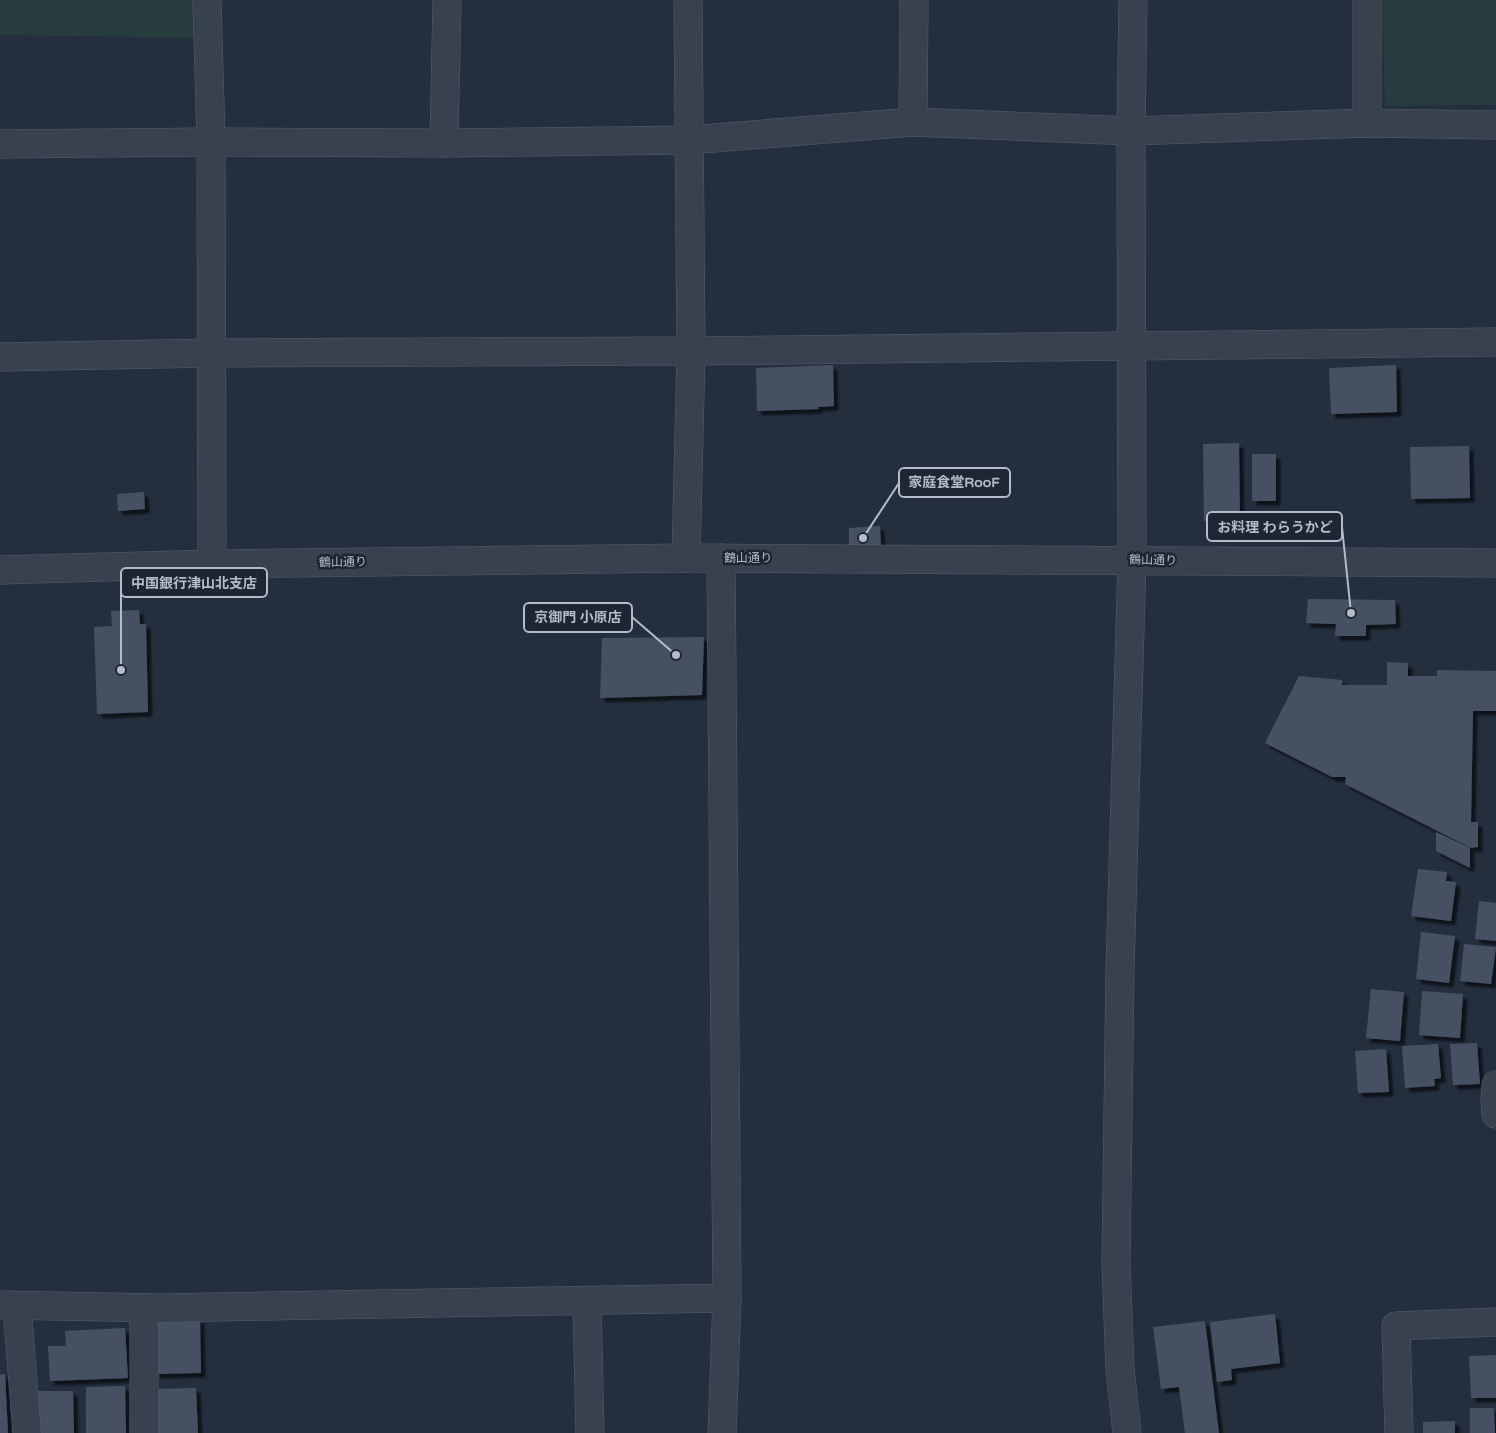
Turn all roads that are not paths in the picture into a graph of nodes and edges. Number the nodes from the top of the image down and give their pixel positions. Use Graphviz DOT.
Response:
graph roads {
  1 [pos="208,0"];
  2 [pos="447,0"];
  3 [pos="688,0"];
  4 [pos="914,0"];
  5 [pos="1133,0"];
  6 [pos="1366,0"];
  7 [pos="913,122"];
  8 [pos="1368,123"];
  9 [pos="1496,125"];
  10 [pos="1131,131"];
  11 [pos="689,140"];
  12 [pos="211,142"];
  13 [pos="444,143"];
  14 [pos="0,144"];
  15 [pos="1496,342"];
  16 [pos="1131,346"];
  17 [pos="691,351"];
  18 [pos="212,353"];
  19 [pos="0,357"];
  20 [pos="686,558"];
  21 [pos="721,558"];
  22 [pos="1132,560"];
  23 [pos="1496,563"];
  24 [pos="212,564"];
  25 [pos="0,570"];
  26 [pos="1496,1085"];
  27 [pos="1496,1114"];
  28 [pos="727,1298"];
  29 [pos="587,1300"];
  30 [pos="9,1306"];
  31 [pos="144,1308"];
  32 [pos="1496,1322"];
  33 [pos="27,1433"];
  34 [pos="144,1433"];
  35 [pos="590,1433"];
  36 [pos="722,1433"];
  37 [pos="1127,1433"];
  38 [pos="1399,1433"];
  1 -- 12 [label="street"];
  2 -- 13 [label="street"];
  3 -- 11 [label="street"];
  4 -- 7 [label="street"];
  5 -- 10 [label="street"];
  6 -- 8 [label="street"];
  7 -- 10 [label="street"];
  7 -- 11 [label="street"];
  8 -- 9 [label="street"];
  8 -- 10 [label="street"];
  10 -- 16 [label="street"];
  11 -- 13 [label="street"];
  11 -- 17 [label="street"];
  12 -- 13 [label="street"];
  12 -- 14 [label="street"];
  12 -- 18 [label="street"];
  15 -- 16 [label="street"];
  16 -- 17 [label="street"];
  16 -- 22 [label="street"];
  17 -- 18 [label="street"];
  17 -- 20 [label="street"];
  18 -- 19 [label="street"];
  18 -- 24 [label="street"];
  20 -- 21 [label="street, 鶴山通り"];
  20 -- 24 [label="street, 鶴山通り"];
  21 -- 22 [label="street, 鶴山通り"];
  21 -- 28 [label="street"];
  22 -- 23 [label="street, 鶴山通り"];
  22 -- 37 [label="street"];
  24 -- 25 [label="street, 鶴山通り"];
  26 -- 27 [label="street"];
  28 -- 29 [label="street"];
  28 -- 36 [label="street"];
  29 -- 31 [label="street"];
  29 -- 35 [label="street"];
  30 -- 31 [label="street"];
  30 -- 33 [label="street"];
  31 -- 34 [label="street"];
  32 -- 38 [label="street"];
}
